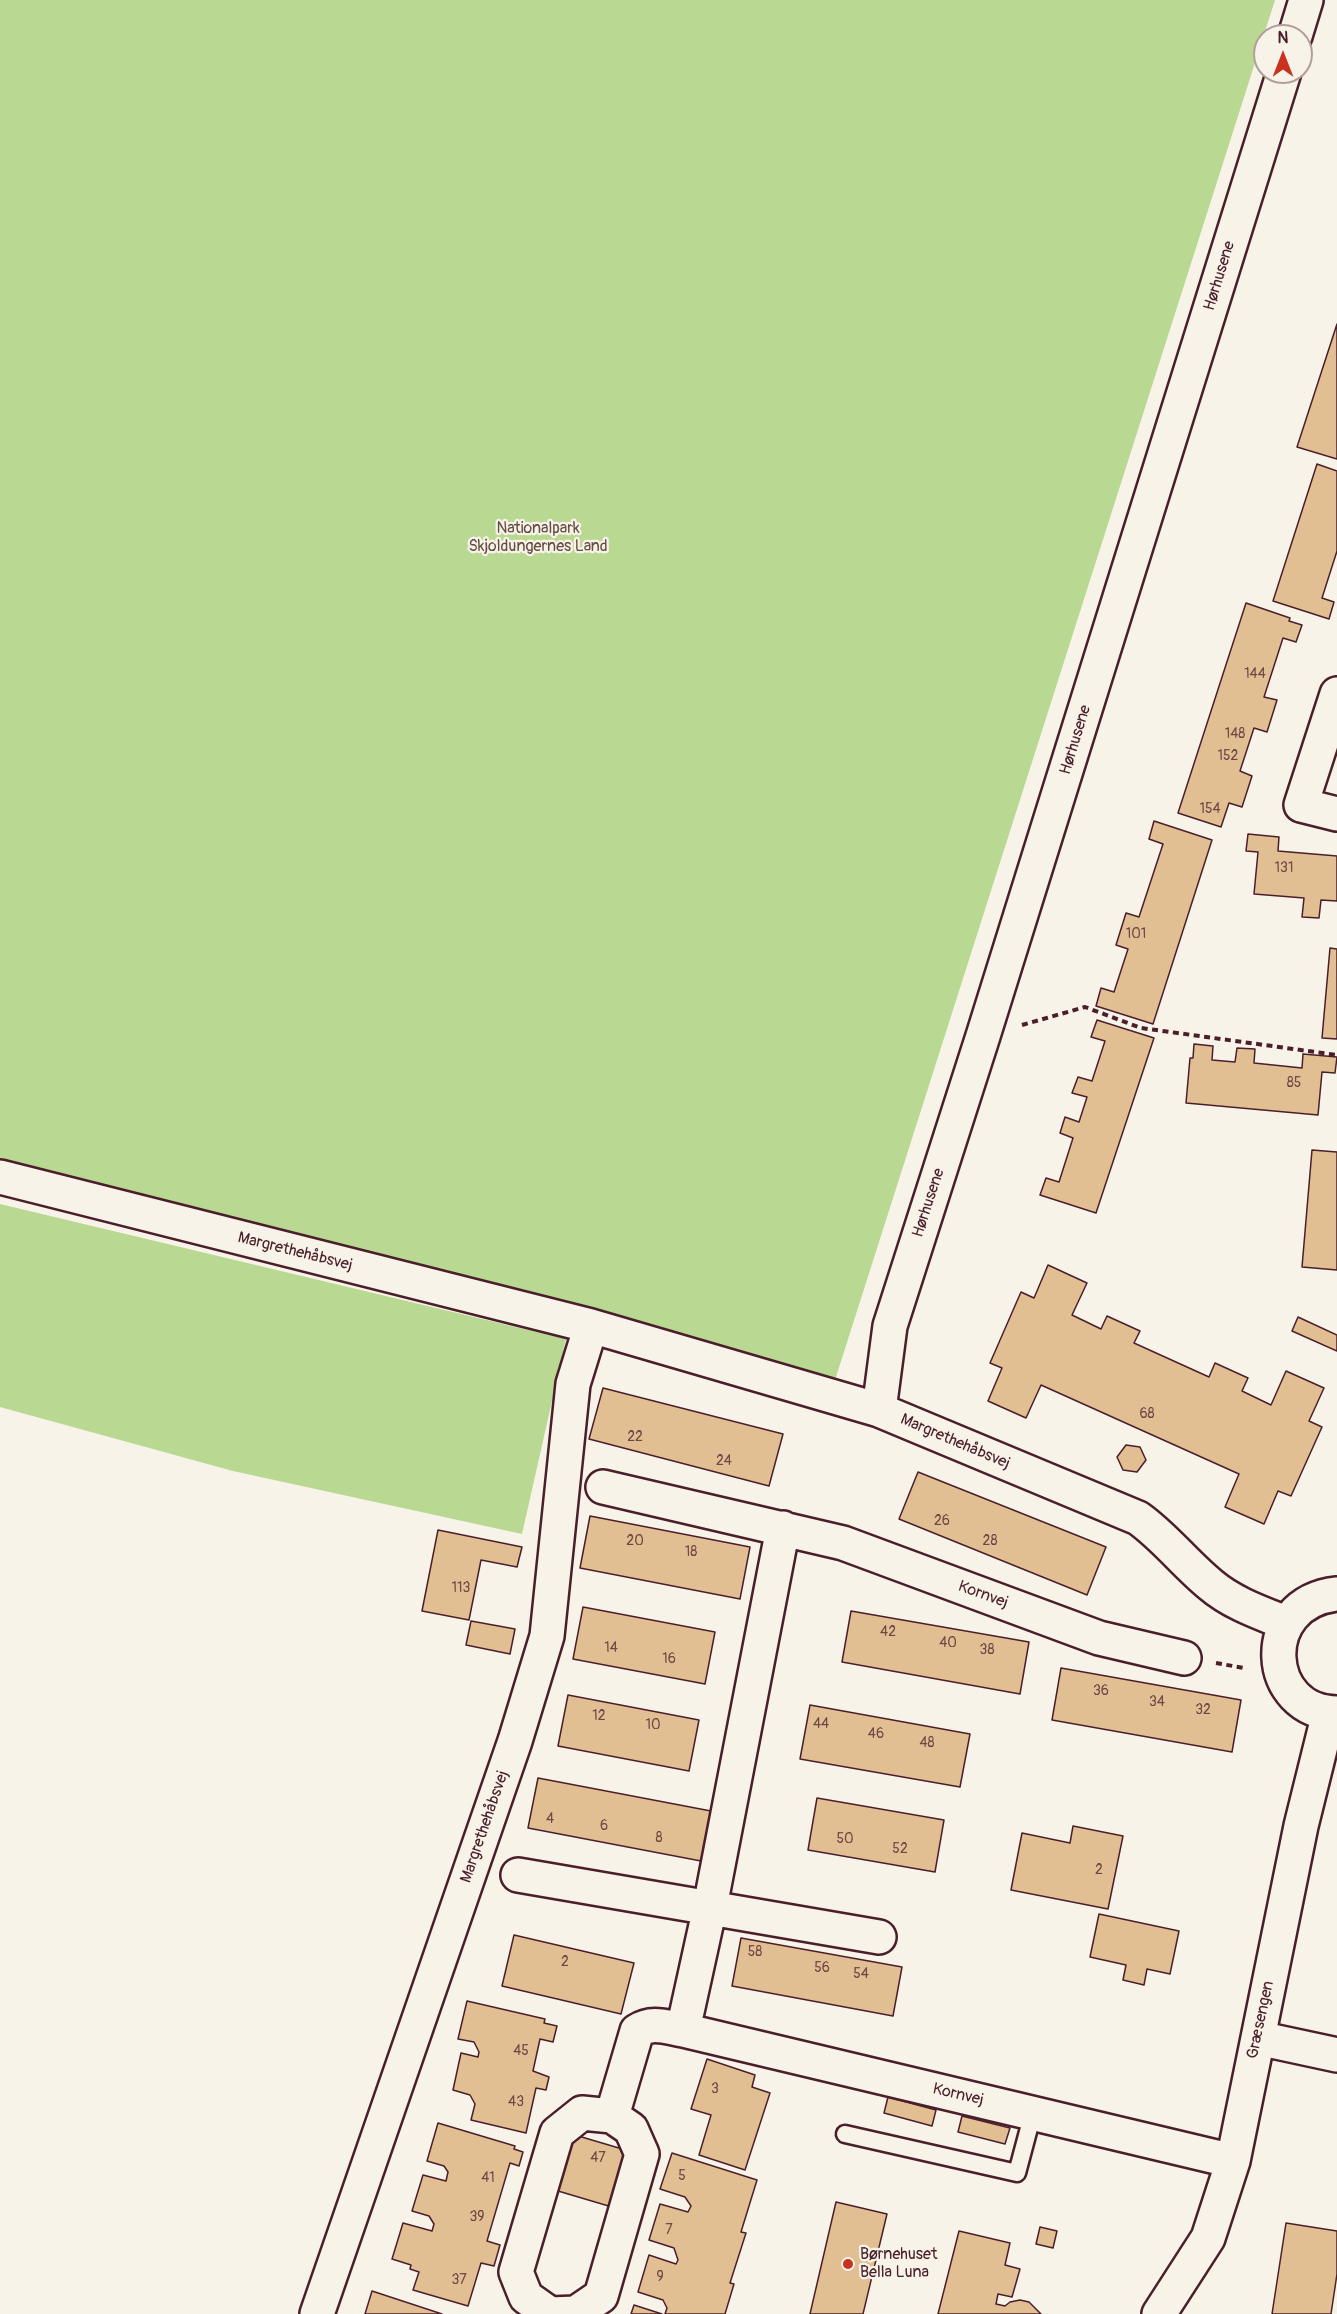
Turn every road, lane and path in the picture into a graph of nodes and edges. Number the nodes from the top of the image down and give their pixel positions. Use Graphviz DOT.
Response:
graph roads {
  1 [pos="1306,0"];
  2 [pos="1299,24"];
  3 [pos="1280,84"];
  4 [pos="1337,694"];
  5 [pos="1337,814"];
  6 [pos="983,1036"];
  7 [pos="1337,1055"];
  8 [pos="0,1177"];
  9 [pos="591,1326"];
  10 [pos="879,1410"];
  11 [pos="603,1487"];
  12 [pos="783,1528"];
  13 [pos="1337,1594"];
  14 [pos="1286,1623"];
  15 [pos="1184,1658"];
  16 [pos="1281,1671"];
  17 [pos="1333,1713"];
  18 [pos="518,1875"];
  19 [pos="710,1907"];
  20 [pos="879,1937"];
  21 [pos="683,2030"];
  22 [pos="1258,2038"];
  23 [pos="1337,2055"];
  24 [pos="1033,2113"];
  25 [pos="612,2116"];
  26 [pos="845,2134"];
  27 [pos="1233,2161"];
  28 [pos="317,2314"];
  29 [pos="550,2314"];
  30 [pos="1159,2314"];
  1 -- 2 [label="street"];
  3 -- 6 [label="street, Hørhusene"];
  4 -- 5 [label="street"];
  6 -- 7 [label="path"];
  6 -- 10 [label="street, Hørhusene"];
  8 -- 9 [label="street, Margrethehåbsvej"];
  9 -- 10 [label="street, Margrethehåbsvej"];
  9 -- 28 [label="street, Margrethehåbsvej"];
  10 -- 14 [label="street, Margrethehåbsvej"];
  11 -- 12 [label="street, Kornvej"];
  12 -- 15 [label="street, Kornvej"];
  12 -- 19 [label="street"];
  13 -- 14 [label="street"];
  14 -- 16 [label="street"];
  15 -- 16 [label="path"];
  16 -- 17 [label="street"];
  17 -- 22 [label="street, Græsengen"];
  18 -- 19 [label="street"];
  19 -- 20 [label="street"];
  19 -- 21 [label="street"];
  21 -- 24 [label="street, Kornvej"];
  21 -- 25 [label="street, Kornvej"];
  22 -- 23 [label="street"];
  22 -- 27 [label="street, Græsengen"];
  24 -- 26 [label="lane"];
  24 -- 27 [label="street, Kornvej"];
  25 -- 29 [label="street"];
  25 -- 29 [label="street"];
  27 -- 30 [label="street, Græsengen"];
}
